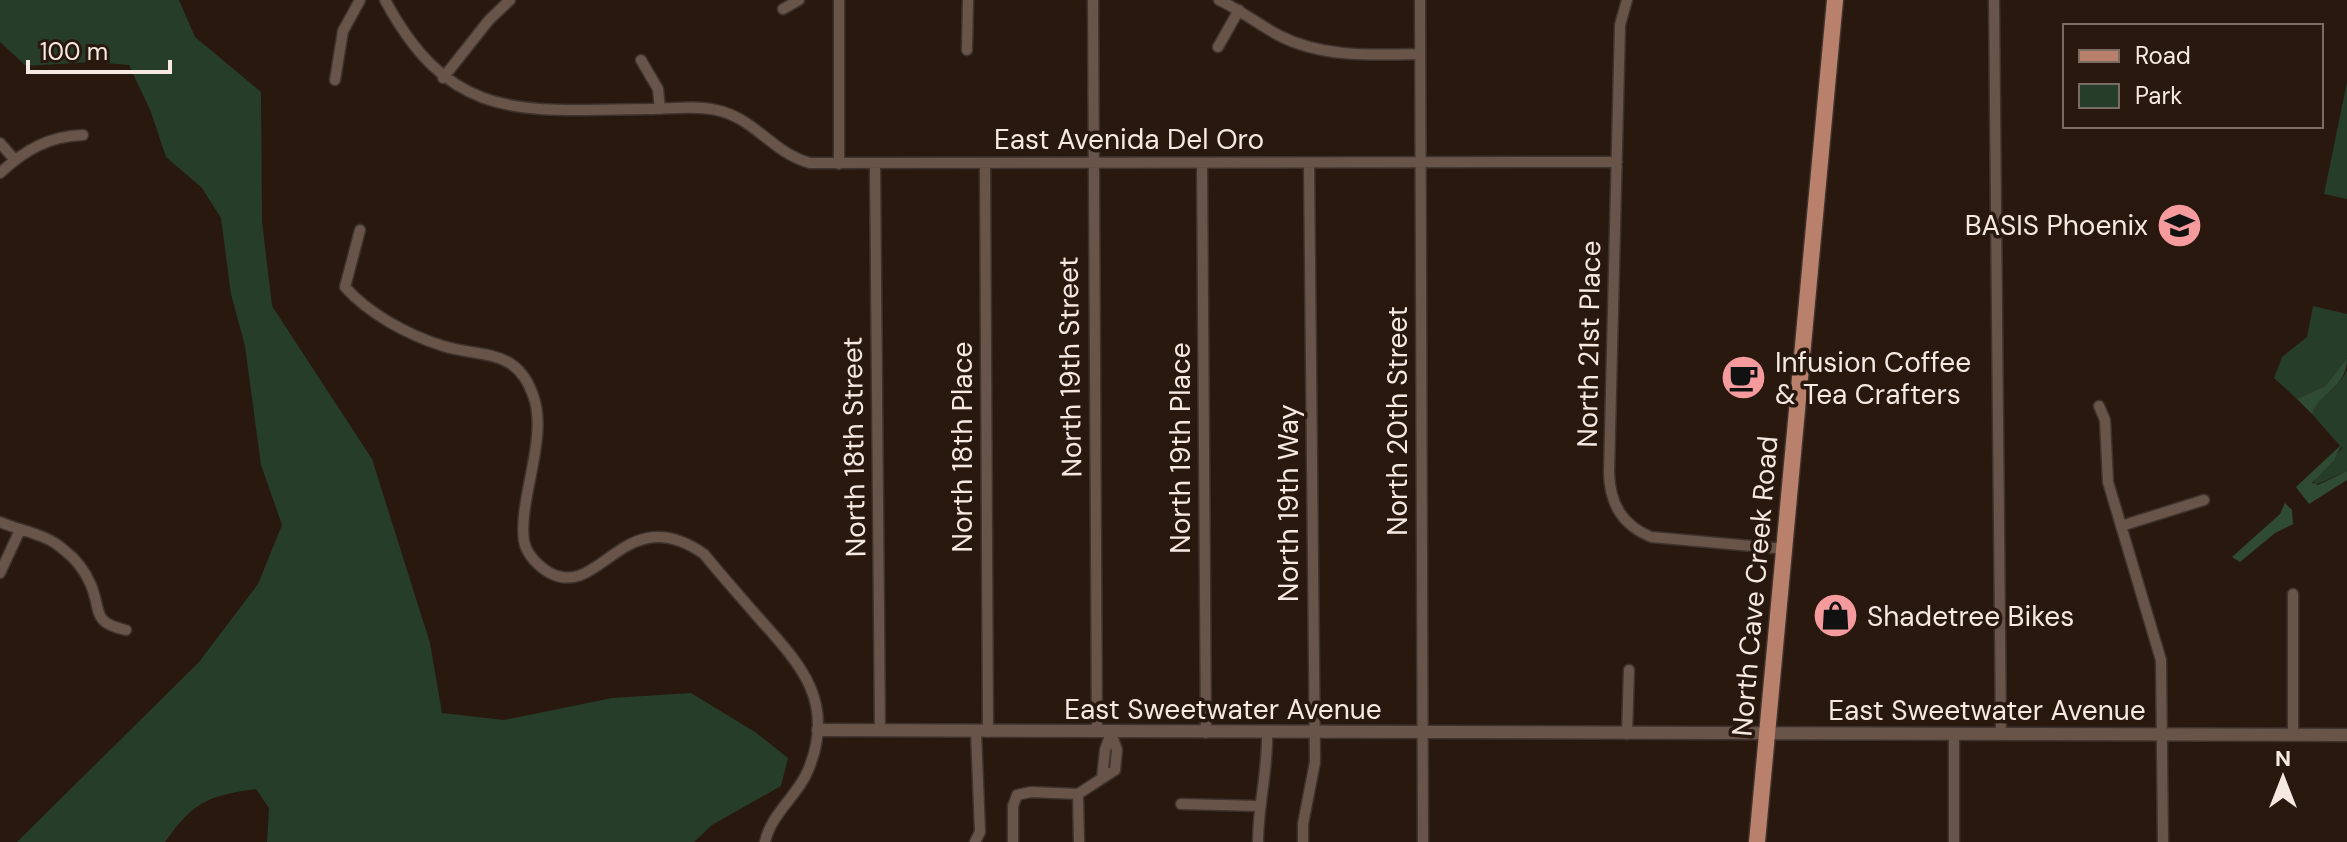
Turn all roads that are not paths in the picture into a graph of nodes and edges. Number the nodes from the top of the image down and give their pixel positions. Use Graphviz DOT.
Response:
graph roads {
  1 [pos="360,0"];
  2 [pos="385,0"];
  3 [pos="510,0"];
  4 [pos="799,0"];
  5 [pos="839,0"];
  6 [pos="968,0"];
  7 [pos="1093,0"];
  8 [pos="1219,0"];
  9 [pos="1420,0"];
  10 [pos="1627,0"];
  11 [pos="1835,0"];
  12 [pos="1994,0"];
  13 [pos="783,9"];
  14 [pos="1239,10"];
  15 [pos="1218,47"];
  16 [pos="967,50"];
  17 [pos="1420,54"];
  18 [pos="641,60"];
  19 [pos="443,78"];
  20 [pos="335,80"];
  21 [pos="660,109"];
  22 [pos="83,135"];
  23 [pos="0,143"];
  24 [pos="15,160"];
  25 [pos="1617,162"];
  26 [pos="875,163"];
  27 [pos="985,163"];
  28 [pos="1093,163"];
  29 [pos="1202,163"];
  30 [pos="1309,163"];
  31 [pos="1420,163"];
  32 [pos="839,164"];
  33 [pos="0,173"];
  34 [pos="360,230"];
  35 [pos="2099,406"];
  36 [pos="2204,500"];
  37 [pos="0,522"];
  38 [pos="2121,526"];
  39 [pos="20,530"];
  40 [pos="1785,549"];
  41 [pos="0,573"];
  42 [pos="2293,594"];
  43 [pos="126,630"];
  44 [pos="1629,670"];
  45 [pos="818,730"];
  46 [pos="880,731"];
  47 [pos="982,732"];
  48 [pos="1097,732"];
  49 [pos="1111,733"];
  50 [pos="1206,733"];
  51 [pos="1314,733"];
  52 [pos="1267,734"];
  53 [pos="1422,734"];
  54 [pos="1627,734"];
  55 [pos="1768,734"];
  56 [pos="1954,734"];
  57 [pos="2001,734"];
  58 [pos="2164,735"];
  59 [pos="2293,735"];
  60 [pos="2347,735"];
  61 [pos="1078,794"];
  62 [pos="1181,804"];
  63 [pos="1258,806"];
  64 [pos="765,842"];
  65 [pos="975,842"];
  66 [pos="1013,842"];
  67 [pos="1079,842"];
  68 [pos="1258,842"];
  69 [pos="1303,842"];
  70 [pos="1423,842"];
  71 [pos="1757,842"];
  72 [pos="1954,842"];
  73 [pos="2163,842"];
  1 -- 20 [label="street"];
  2 -- 19 [label="street, East Avenida Del Oro"];
  3 -- 19 [label="street"];
  4 -- 13 [label="street"];
  5 -- 32 [label="street"];
  6 -- 16 [label="street"];
  7 -- 28 [label="street, North 19th Street"];
  8 -- 14 [label="street"];
  9 -- 17 [label="street, North 20th Street"];
  10 -- 25 [label="street, North 21st Place"];
  11 -- 40 [label="main road, North Cave Creek Road"];
  12 -- 57 [label="street"];
  14 -- 15 [label="street"];
  14 -- 17 [label="street"];
  17 -- 31 [label="street, North 20th Street"];
  18 -- 21 [label="street"];
  19 -- 21 [label="street, East Avenida Del Oro"];
  21 -- 32 [label="street, East Avenida Del Oro"];
  22 -- 24 [label="street"];
  23 -- 24 [label="street"];
  24 -- 33 [label="street"];
  25 -- 31 [label="street, East Avenida Del Oro"];
  25 -- 40 [label="street, North 21st Place"];
  26 -- 27 [label="street, East Avenida Del Oro"];
  26 -- 32 [label="street, East Avenida Del Oro"];
  26 -- 46 [label="street, North 18th Street"];
  27 -- 28 [label="street, East Avenida Del Oro"];
  27 -- 47 [label="street, North 18th Place"];
  28 -- 29 [label="street, East Avenida Del Oro"];
  28 -- 48 [label="street, North 19th Street"];
  29 -- 30 [label="street, East Avenida Del Oro"];
  29 -- 50 [label="street, North 19th Place"];
  30 -- 31 [label="street, East Avenida Del Oro"];
  30 -- 51 [label="street, North 19th Way"];
  31 -- 53 [label="street, North 20th Street"];
  34 -- 45 [label="street"];
  35 -- 38 [label="street"];
  36 -- 38 [label="street"];
  37 -- 39 [label="street"];
  38 -- 58 [label="street"];
  39 -- 41 [label="street"];
  39 -- 43 [label="street"];
  40 -- 55 [label="main road, North Cave Creek Road"];
  42 -- 59 [label="street"];
  44 -- 54 [label="street"];
  45 -- 46 [label="street, East Sweetwater Avenue"];
  45 -- 64 [label="street"];
  46 -- 47 [label="street, East Sweetwater Avenue"];
  47 -- 48 [label="street, East Sweetwater Avenue"];
  47 -- 65 [label="street, North 18th Place"];
  48 -- 49 [label="street, East Sweetwater Avenue"];
  49 -- 50 [label="street, East Sweetwater Avenue"];
  49 -- 61 [label="street"];
  50 -- 52 [label="street, East Sweetwater Avenue"];
  51 -- 52 [label="street, East Sweetwater Avenue"];
  51 -- 53 [label="street, East Sweetwater Avenue"];
  51 -- 69 [label="street, North 19th Way"];
  52 -- 63 [label="street"];
  53 -- 54 [label="street, East Sweetwater Avenue"];
  53 -- 70 [label="street, North 20th Street"];
  54 -- 55 [label="street, East Sweetwater Avenue"];
  55 -- 56 [label="street, East Sweetwater Avenue"];
  55 -- 71 [label="main road, North Cave Creek Road"];
  56 -- 57 [label="street, East Sweetwater Avenue"];
  56 -- 72 [label="street"];
  57 -- 58 [label="street, East Sweetwater Avenue"];
  58 -- 59 [label="street, East Sweetwater Avenue"];
  58 -- 73 [label="street"];
  59 -- 60 [label="street, East Sweetwater Avenue"];
  61 -- 66 [label="street"];
  61 -- 67 [label="street"];
  62 -- 63 [label="street"];
  63 -- 68 [label="street"];
}
